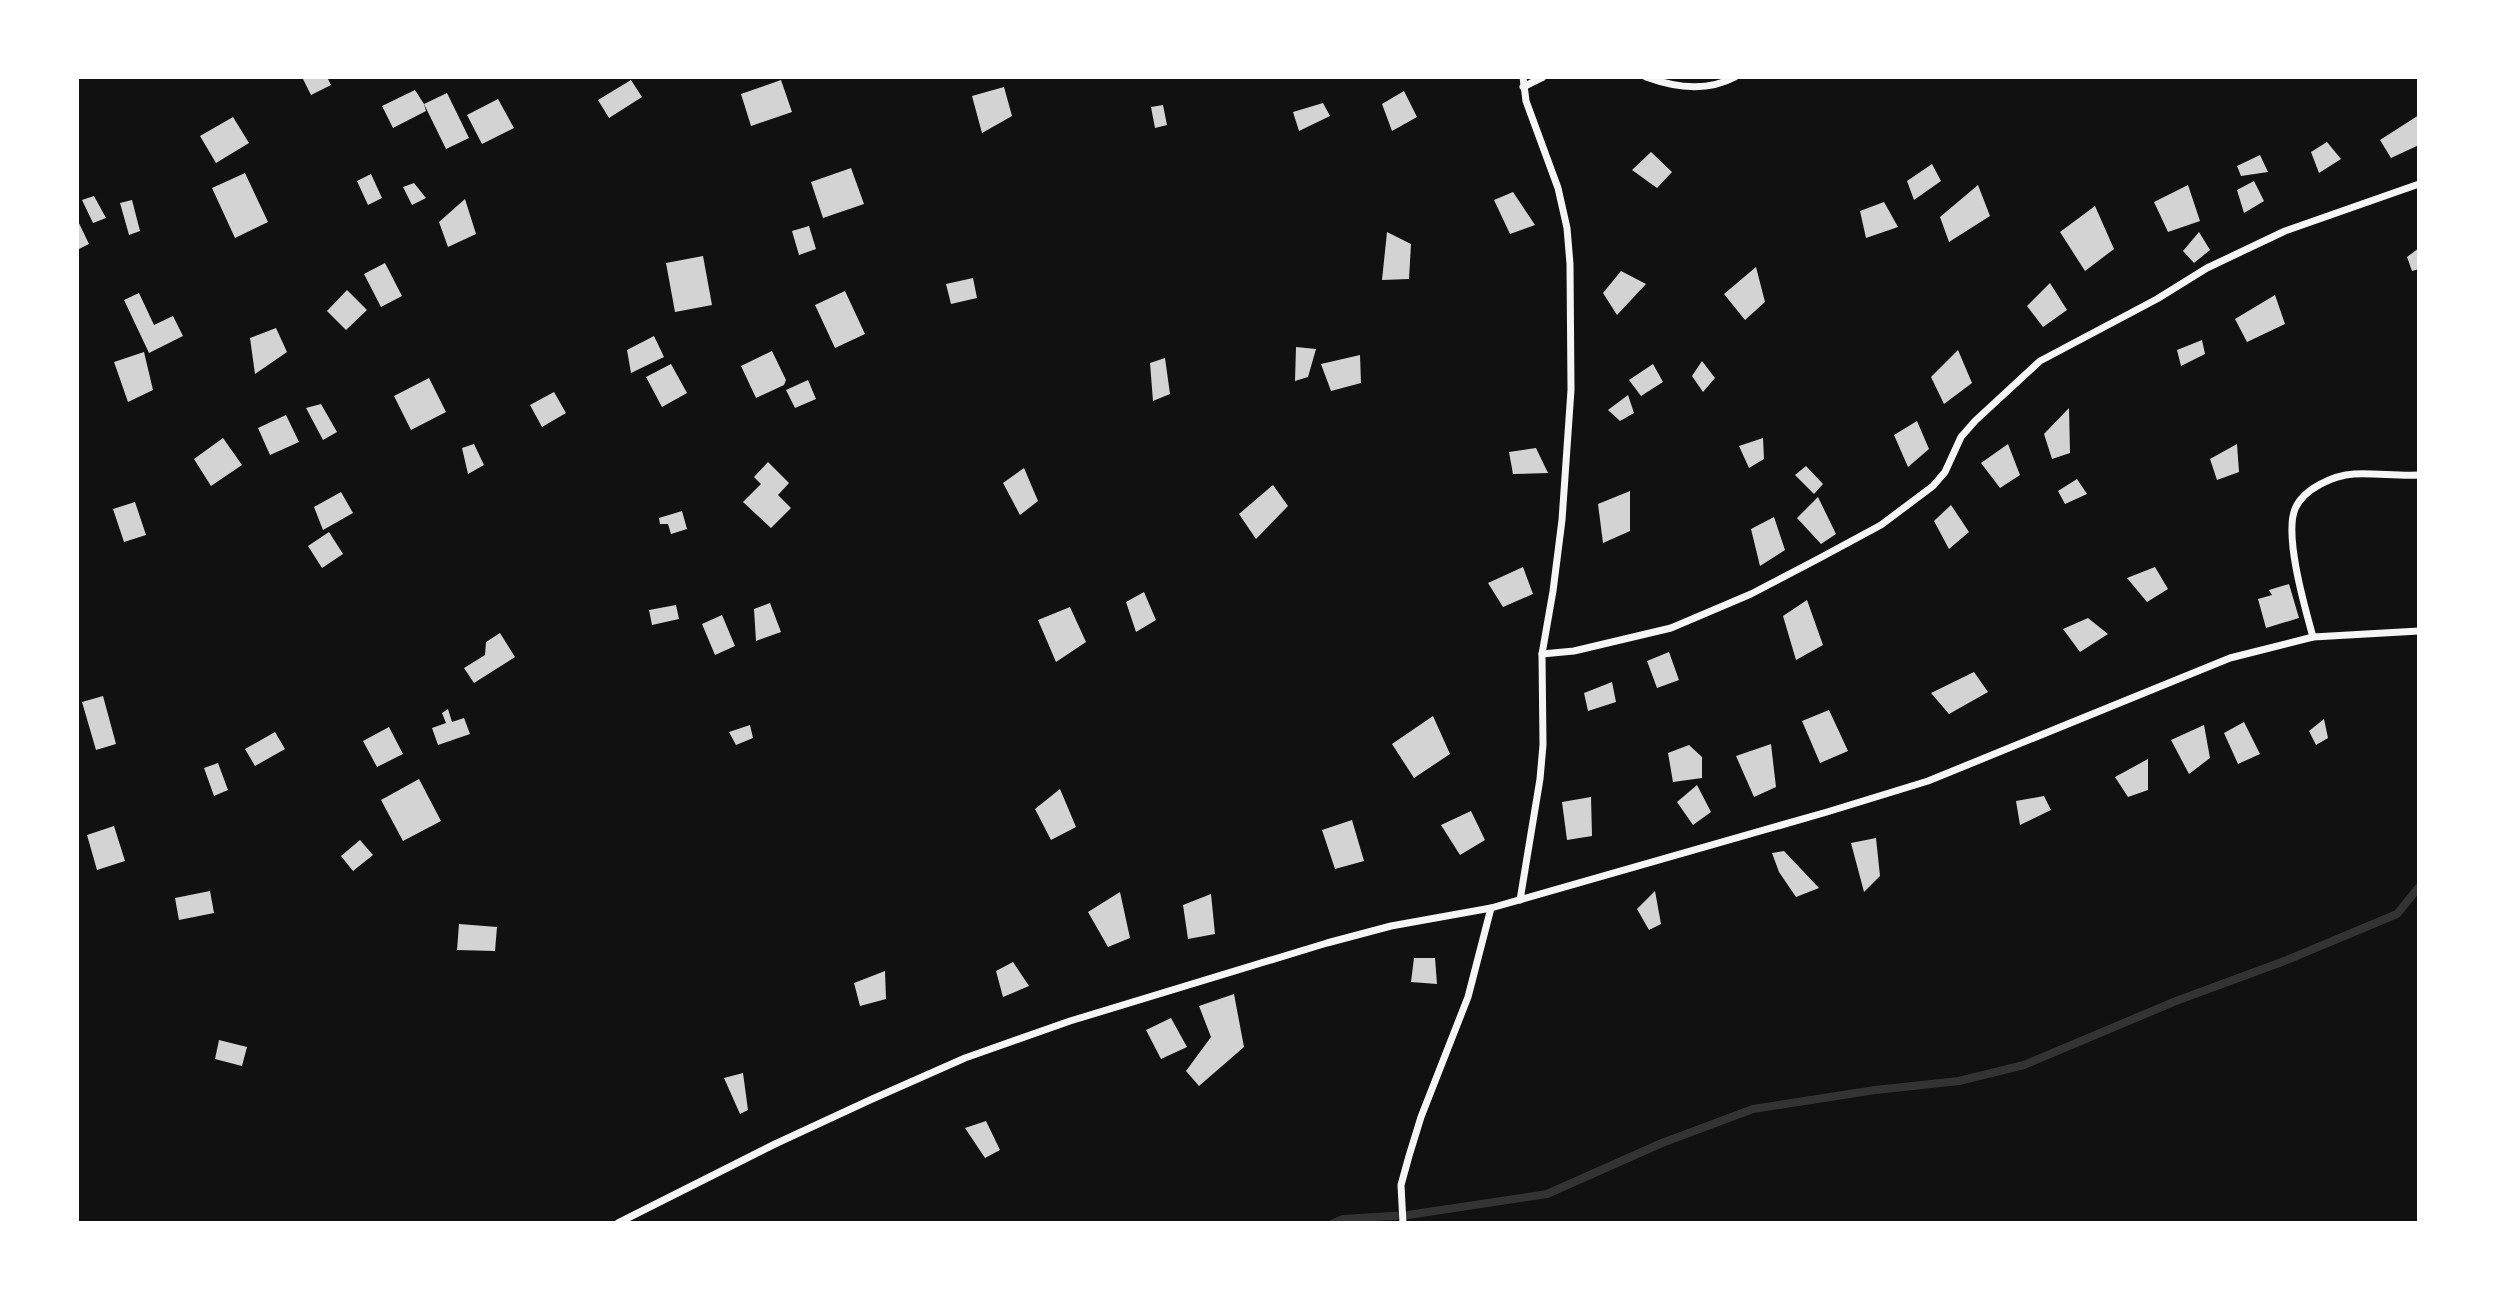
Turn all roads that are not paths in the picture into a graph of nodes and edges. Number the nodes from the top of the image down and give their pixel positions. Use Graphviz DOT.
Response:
graph roads {
  1 [pos="1523,77"];
  2 [pos="1544,77"];
  3 [pos="1646,77"];
  4 [pos="1735,77"];
  5 [pos="1523,87"];
  6 [pos="2419,184"];
  7 [pos="2419,475"];
  8 [pos="2419,631"];
  9 [pos="2313,637"];
  10 [pos="1542,654"];
  11 [pos="1520,900"];
  12 [pos="1492,908"];
  13 [pos="618,1223"];
  14 [pos="1403,1223"];
  1 -- 5 [label="street"];
  2 -- 5 [label="street"];
  3 -- 4 [label="street"];
  5 -- 10 [label="street"];
  6 -- 10 [label="street"];
  7 -- 9 [label="street"];
  8 -- 9 [label="street"];
  9 -- 11 [label="street"];
  10 -- 11 [label="street"];
  11 -- 12 [label="street"];
  12 -- 13 [label="street"];
  12 -- 14 [label="street"];
}
